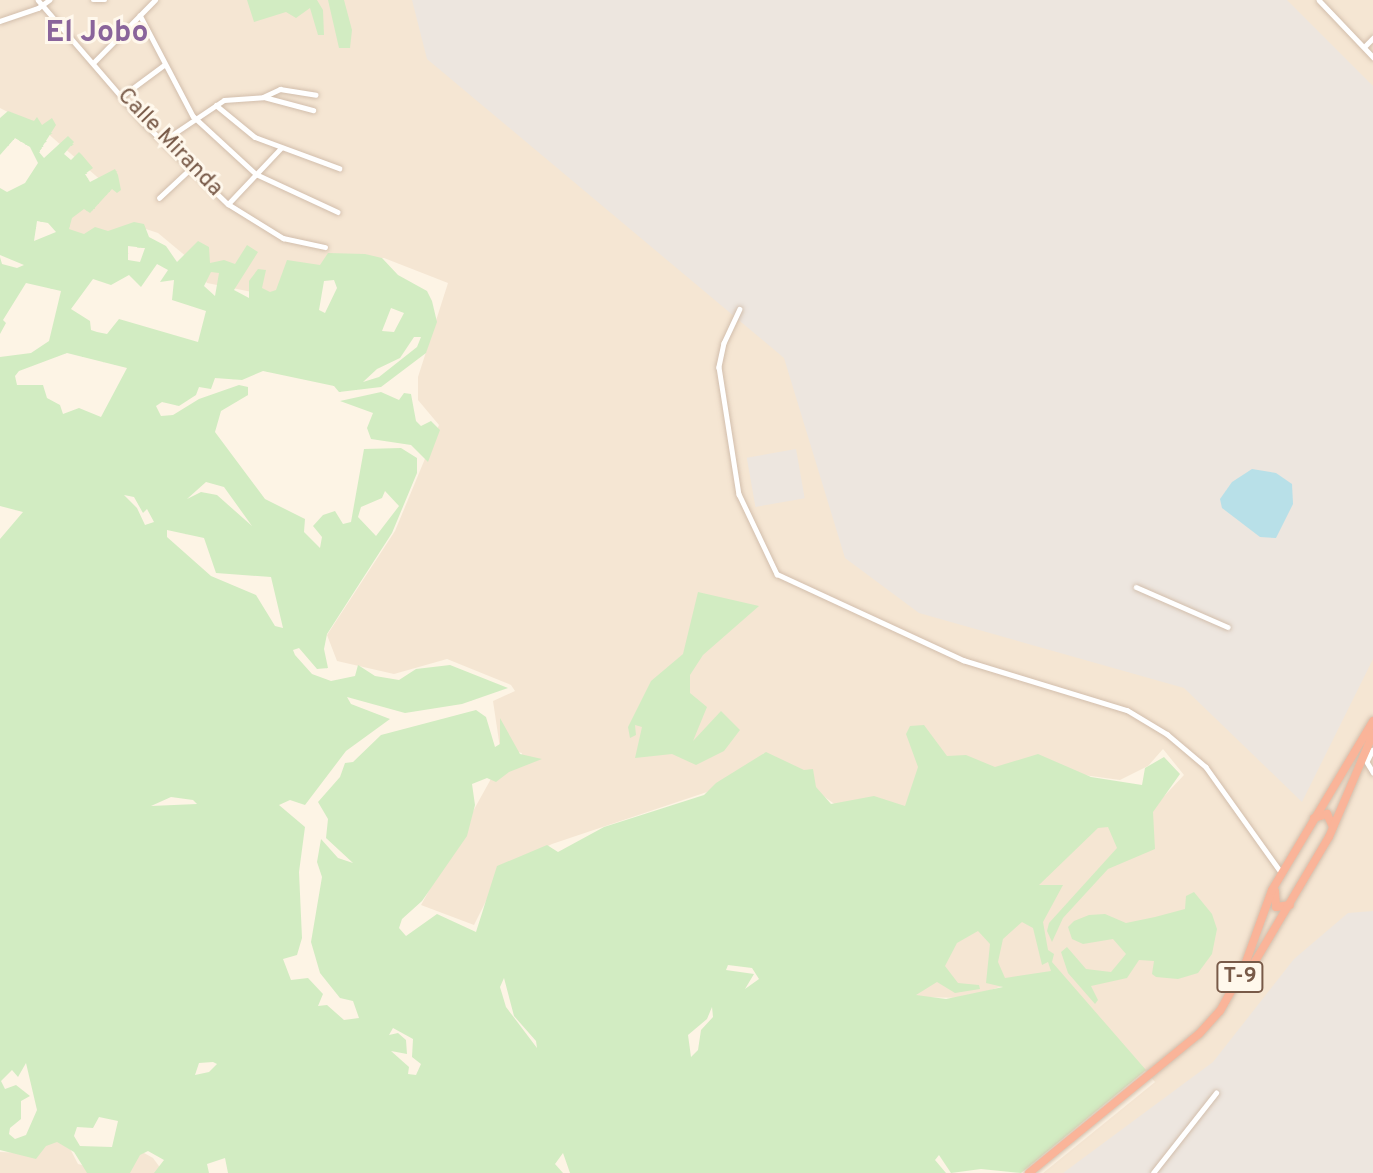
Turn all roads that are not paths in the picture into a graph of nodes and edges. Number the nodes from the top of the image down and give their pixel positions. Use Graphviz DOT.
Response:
graph roads {
  1 [pos="38,0"];
  2 [pos="49,0"];
  3 [pos="93,0"];
  4 [pos="105,0"];
  5 [pos="155,0"];
  6 [pos="1319,0"];
  7 [pos="43,6"];
  8 [pos="140,15"];
  9 [pos="0,21"];
  10 [pos="1373,38"];
  11 [pos="1364,47"];
  12 [pos="1373,57"];
  13 [pos="94,62"];
  14 [pos="164,65"];
  15 [pos="316,95"];
  16 [pos="122,96"];
  17 [pos="263,97"];
  18 [pos="215,105"];
  19 [pos="313,110"];
  20 [pos="195,118"];
  21 [pos="163,141"];
  22 [pos="281,148"];
  23 [pos="339,168"];
  24 [pos="189,170"];
  25 [pos="256,174"];
  26 [pos="159,198"];
  27 [pos="228,204"];
  28 [pos="338,212"];
  29 [pos="325,247"];
  30 [pos="740,309"];
  31 [pos="1136,587"];
  32 [pos="1228,627"];
  33 [pos="1373,721"];
  34 [pos="1373,734"];
  35 [pos="1373,750"];
  36 [pos="1373,772"];
  37 [pos="1308,823"];
  38 [pos="1333,830"];
  39 [pos="1283,869"];
  40 [pos="1293,903"];
  41 [pos="1216,1093"];
  42 [pos="1029,1173"];
  43 [pos="1035,1173"];
  44 [pos="1153,1173"];
  1 -- 7 [label="street, Calle Miranda"];
  2 -- 7 [label="street"];
  3 -- 4 [label="street"];
  5 -- 8 [label="street"];
  6 -- 11 [label="street"];
  7 -- 9 [label="street"];
  7 -- 13 [label="street, Calle Miranda"];
  8 -- 13 [label="street"];
  8 -- 14 [label="street"];
  10 -- 11 [label="street"];
  11 -- 12 [label="street"];
  13 -- 16 [label="street, Calle Miranda"];
  14 -- 16 [label="street"];
  14 -- 20 [label="street"];
  15 -- 17 [label="street"];
  16 -- 21 [label="street, Calle Miranda"];
  17 -- 18 [label="street"];
  17 -- 19 [label="street"];
  18 -- 20 [label="street"];
  18 -- 22 [label="street"];
  20 -- 21 [label="street"];
  20 -- 25 [label="street"];
  21 -- 24 [label="street, Calle Miranda"];
  22 -- 23 [label="street"];
  22 -- 25 [label="street"];
  24 -- 26 [label="street"];
  24 -- 27 [label="street, Calle Miranda"];
  25 -- 27 [label="street"];
  25 -- 28 [label="street"];
  27 -- 29 [label="street, Calle Miranda"];
  30 -- 39 [label="street"];
  31 -- 32 [label="street"];
  33 -- 37 [label="highway, T-9"];
  34 -- 38 [label="highway, T-9"];
  35 -- 36 [label="street"];
  37 -- 38 [label="highway"];
  37 -- 39 [label="highway, T-9"];
  38 -- 40 [label="highway, T-9"];
  39 -- 40 [label="highway, T-9"];
  39 -- 42 [label="highway, T-9"];
  40 -- 43 [label="highway, T-9"];
  41 -- 44 [label="street"];
}
